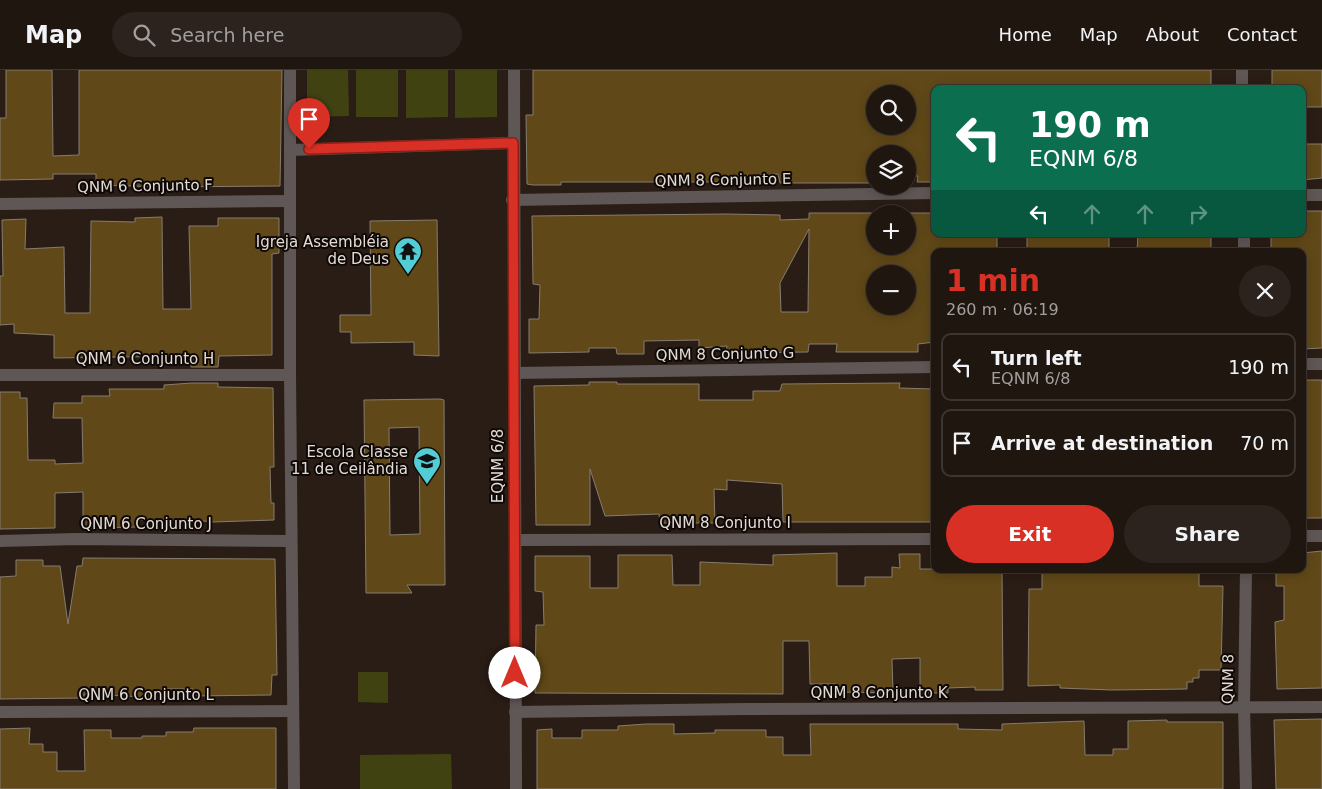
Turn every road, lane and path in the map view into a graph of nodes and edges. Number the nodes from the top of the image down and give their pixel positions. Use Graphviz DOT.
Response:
graph roads {
  1 [pos="290,70"];
  2 [pos="514,70"];
  3 [pos="1242,70"];
  4 [pos="1242,85"];
  5 [pos="513,143"];
  6 [pos="290,150"];
  7 [pos="931,192"];
  8 [pos="1306,195"];
  9 [pos="1322,195"];
  10 [pos="512,200"];
  11 [pos="290,201"];
  12 [pos="0,204"];
  13 [pos="1306,364"];
  14 [pos="1322,364"];
  15 [pos="931,367"];
  16 [pos="514,373"];
  17 [pos="0,375"];
  18 [pos="290,375"];
  19 [pos="1306,536"];
  20 [pos="1322,536"];
  21 [pos="931,539"];
  22 [pos="515,540"];
  23 [pos="0,541"];
  24 [pos="291,541"];
  25 [pos="1246,573"];
  26 [pos="1244,706"];
  27 [pos="1322,707"];
  28 [pos="293,711"];
  29 [pos="0,712"];
  30 [pos="515,712"];
  31 [pos="294,789"];
  32 [pos="516,789"];
  33 [pos="1246,789"];
  1 -- 6 [label="street"];
  2 -- 5 [label="street, EQNM 6/8"];
  3 -- 4 [label="street"];
  5 -- 6 [label="street"];
  5 -- 10 [label="street, EQNM 6/8"];
  6 -- 11 [label="street"];
  7 -- 10 [label="street, QNM 8 Conjunto E"];
  8 -- 9 [label="street"];
  10 -- 16 [label="street, EQNM 6/8"];
  11 -- 12 [label="street, QNM 6 Conjunto F"];
  11 -- 18 [label="street"];
  13 -- 14 [label="street"];
  15 -- 16 [label="street, QNM 8 Conjunto G"];
  16 -- 22 [label="street, EQNM 6/8"];
  17 -- 18 [label="street, QNM 6 Conjunto H"];
  18 -- 24 [label="street"];
  19 -- 20 [label="street"];
  21 -- 22 [label="street, QNM 8 Conjunto I"];
  22 -- 30 [label="street, EQNM 6/8"];
  23 -- 24 [label="street, QNM 6 Conjunto J"];
  24 -- 28 [label="street"];
  25 -- 26 [label="street, QNM 8"];
  26 -- 27 [label="street, QNM 8 Conjunto K"];
  26 -- 30 [label="street, QNM 8 Conjunto K"];
  26 -- 33 [label="street, QNM 8"];
  28 -- 29 [label="street, QNM 6 Conjunto L"];
  28 -- 31 [label="street"];
  30 -- 32 [label="street, EQNM 6/8"];
}
